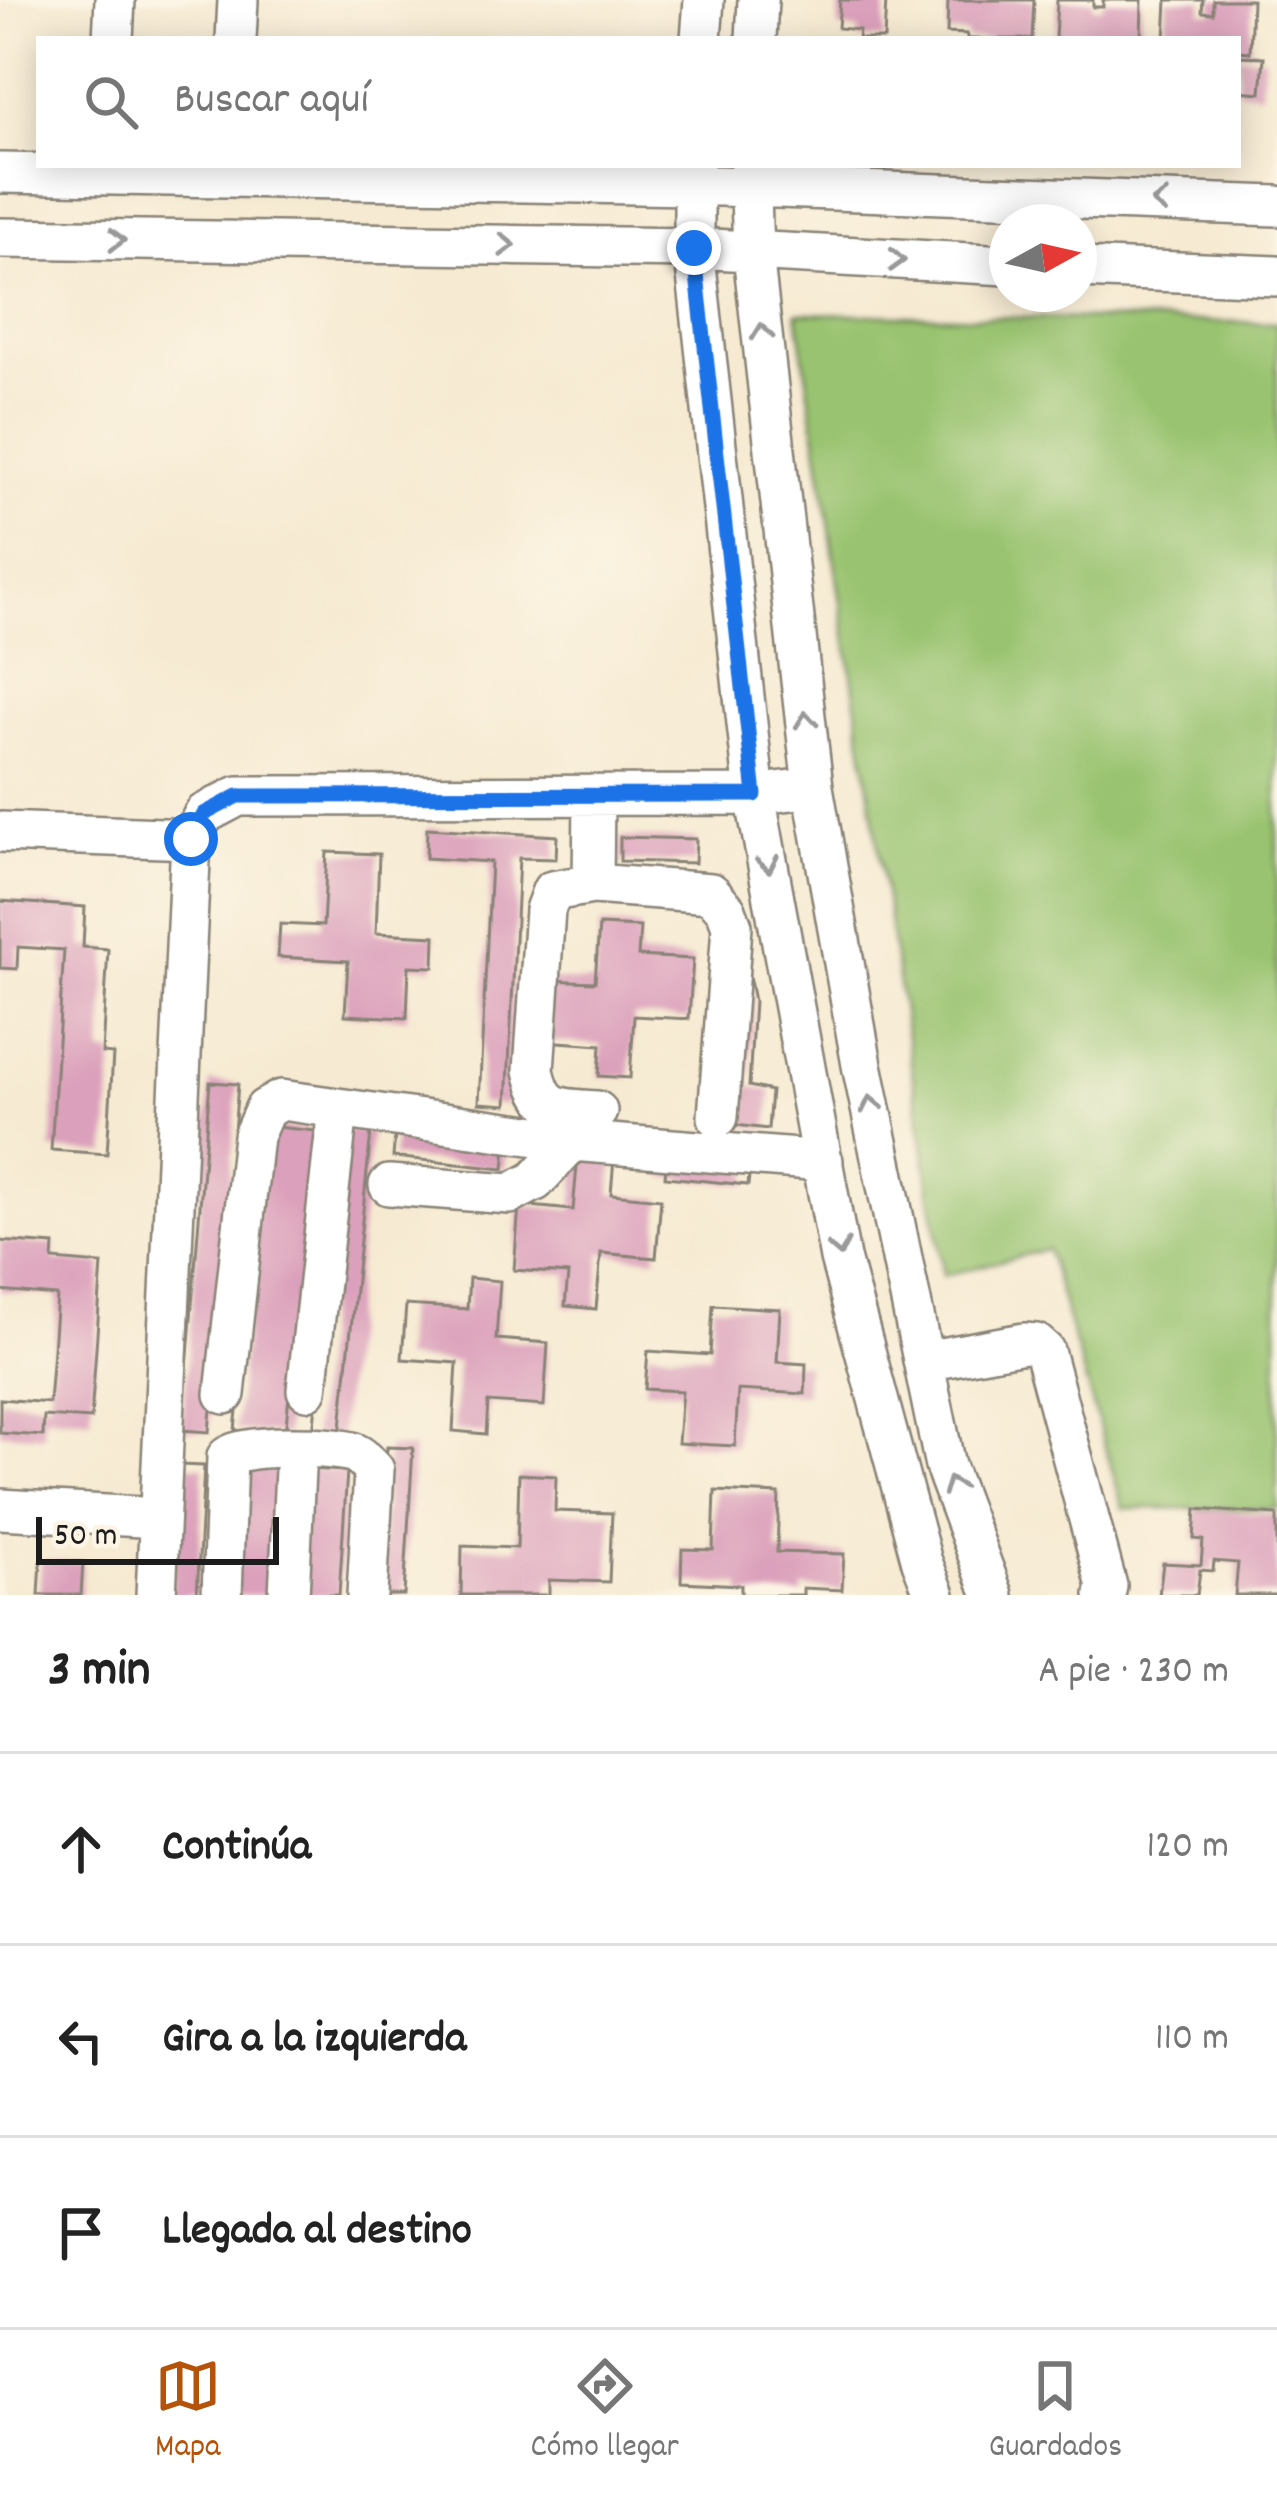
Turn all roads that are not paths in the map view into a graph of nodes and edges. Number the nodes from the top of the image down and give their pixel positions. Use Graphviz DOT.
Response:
graph roads {
  1 [pos="115,0"];
  2 [pos="238,0"];
  3 [pos="704,0"];
  4 [pos="758,0"];
  5 [pos="113,36"];
  6 [pos="236,36"];
  7 [pos="701,36"];
  8 [pos="756,36"];
  9 [pos="0,173"];
  10 [pos="693,175"];
  11 [pos="749,176"];
  12 [pos="1277,206"];
  13 [pos="0,238"];
  14 [pos="694,248"];
  15 [pos="753,254"];
  16 [pos="989,264"];
  17 [pos="1097,269"];
  18 [pos="1277,276"];
  19 [pos="813,787"];
  20 [pos="594,795"];
  21 [pos="755,795"];
  22 [pos="0,832"];
  23 [pos="191,839"];
  24 [pos="593,884"];
  25 [pos="338,1109"];
  26 [pos="718,1117"];
  27 [pos="585,1126"];
  28 [pos="823,1161"];
  29 [pos="389,1185"];
  30 [pos="925,1361"];
  31 [pos="307,1390"];
  32 [pos="225,1394"];
  33 [pos="296,1449"];
  34 [pos="0,1509"];
  35 [pos="159,1518"];
  36 [pos="156,1595"];
  37 [pos="222,1595"];
  38 [pos="289,1595"];
  39 [pos="367,1595"];
  40 [pos="935,1595"];
  41 [pos="993,1595"];
  42 [pos="1106,1595"];
  1 -- 5 [label="street"];
  2 -- 6 [label="street"];
  3 -- 7 [label="street"];
  4 -- 8 [label="street"];
  9 -- 10 [label="street"];
  10 -- 11 [label="street"];
  10 -- 14 [label="street"];
  12 -- 11 [label="street, one-way"];
  11 -- 15 [label="street"];
  13 -- 14 [label="street, one-way"];
  14 -- 15 [label="street"];
  14 -- 21 [label="street"];
  15 -- 16 [label="street, one-way"];
  19 -- 15 [label="street, one-way"];
  17 -- 18 [label="street"];
  19 -- 21 [label="street"];
  30 -- 19 [label="street, one-way"];
  20 -- 21 [label="street"];
  20 -- 23 [label="street"];
  20 -- 24 [label="street"];
  21 -- 28 [label="street, one-way"];
  22 -- 23 [label="street"];
  23 -- 35 [label="street"];
  24 -- 26 [label="street"];
  24 -- 27 [label="street"];
  25 -- 27 [label="street"];
  25 -- 31 [label="street"];
  25 -- 32 [label="street"];
  27 -- 28 [label="street"];
  27 -- 29 [label="street"];
  28 -- 40 [label="street, one-way"];
  41 -- 30 [label="street, one-way"];
  30 -- 42 [label="street"];
  33 -- 37 [label="street"];
  33 -- 38 [label="street"];
  33 -- 39 [label="street"];
  34 -- 35 [label="street"];
  35 -- 36 [label="street"];
}
